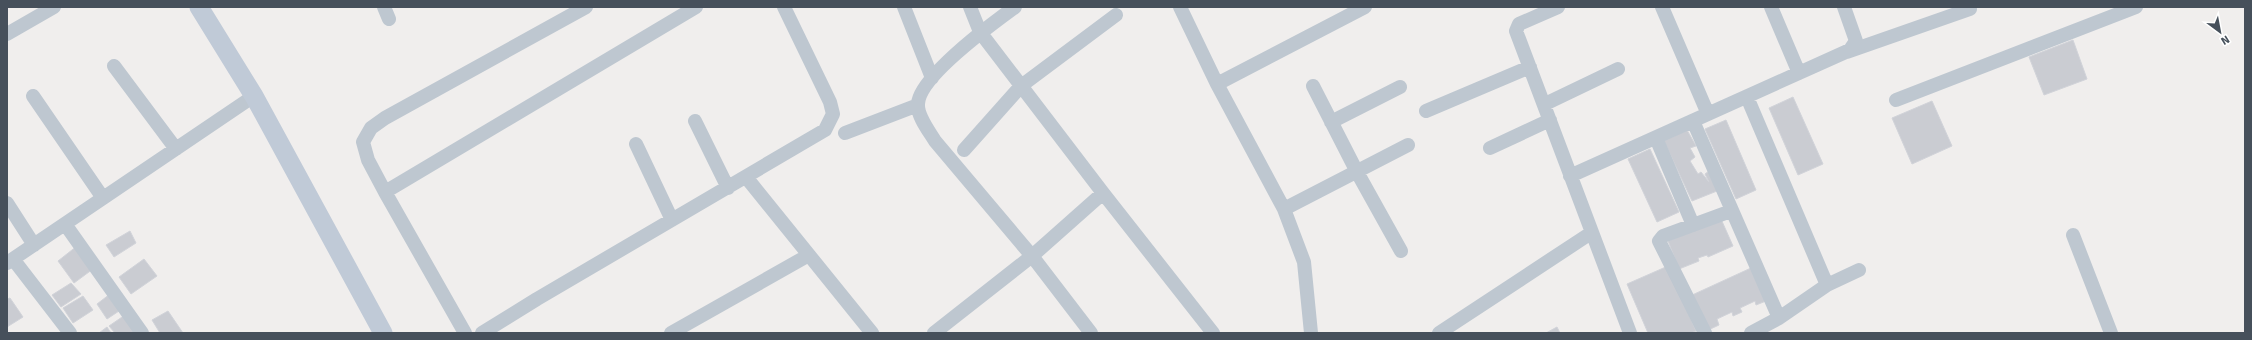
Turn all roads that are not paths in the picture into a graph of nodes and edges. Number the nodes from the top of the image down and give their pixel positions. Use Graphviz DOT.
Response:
graph roads {
  1 [pos="54,7"];
  2 [pos="199,7"];
  3 [pos="586,7"];
  4 [pos="696,7"];
  5 [pos="784,7"];
  6 [pos="904,7"];
  7 [pos="970,7"];
  8 [pos="1015,7"];
  9 [pos="1180,7"];
  10 [pos="1365,7"];
  11 [pos="1558,7"];
  12 [pos="1662,7"];
  13 [pos="1771,7"];
  14 [pos="1844,7"];
  15 [pos="2136,7"];
  16 [pos="1970,9"];
  17 [pos="1116,15"];
  18 [pos="980,32"];
  19 [pos="7,34"];
  20 [pos="1844,53"];
  21 [pos="114,66"];
  22 [pos="1530,67"];
  23 [pos="1618,69"];
  24 [pos="1799,73"];
  25 [pos="932,78"];
  26 [pos="1217,84"];
  27 [pos="1021,86"];
  28 [pos="1313,86"];
  29 [pos="1400,87"];
  30 [pos="32,96"];
  31 [pos="254,96"];
  32 [pos="1747,97"];
  33 [pos="1896,100"];
  34 [pos="1545,104"];
  35 [pos="918,105"];
  36 [pos="1426,111"];
  37 [pos="1708,114"];
  38 [pos="1550,120"];
  39 [pos="695,121"];
  40 [pos="1693,121"];
  41 [pos="1331,122"];
  42 [pos="846,133"];
  43 [pos="1656,138"];
  44 [pos="636,144"];
  45 [pos="1408,145"];
  46 [pos="1490,148"];
  47 [pos="176,149"];
  48 [pos="964,150"];
  49 [pos="1357,172"];
  50 [pos="1570,176"];
  51 [pos="746,177"];
  52 [pos="728,188"];
  53 [pos="385,192"];
  54 [pos="1103,193"];
  55 [pos="103,198"];
  56 [pos="7,203"];
  57 [pos="1284,209"];
  58 [pos="1731,211"];
  59 [pos="672,220"];
  60 [pos="65,224"];
  61 [pos="1693,225"];
  62 [pos="1591,233"];
  63 [pos="2073,235"];
  64 [pos="34,244"];
  65 [pos="1401,251"];
  66 [pos="809,255"];
  67 [pos="1032,256"];
  68 [pos="10,261"];
  69 [pos="1859,270"];
  70 [pos="1827,285"];
  71 [pos="1779,318"];
  72 [pos="70,333"];
  73 [pos="142,333"];
  74 [pos="383,333"];
  75 [pos="465,333"];
  76 [pos="482,333"];
  77 [pos="670,333"];
  78 [pos="872,333"];
  79 [pos="934,333"];
  80 [pos="1091,333"];
  81 [pos="1213,333"];
  82 [pos="1311,333"];
  83 [pos="1439,333"];
  84 [pos="1630,333"];
  85 [pos="1705,333"];
  86 [pos="1750,333"];
  87 [pos="2110,333"];
  1 -- 19 [label="street"];
  2 -- 31 [label="main road"];
  3 -- 53 [label="street"];
  4 -- 53 [label="street"];
  5 -- 51 [label="street"];
  6 -- 25 [label="street"];
  7 -- 18 [label="street"];
  8 -- 18 [label="street"];
  9 -- 26 [label="street"];
  10 -- 26 [label="street"];
  11 -- 22 [label="street"];
  12 -- 37 [label="street"];
  13 -- 24 [label="street"];
  14 -- 20 [label="street"];
  15 -- 33 [label="street"];
  16 -- 20 [label="street"];
  17 -- 27 [label="street"];
  18 -- 25 [label="street"];
  18 -- 27 [label="street"];
  20 -- 24 [label="street"];
  21 -- 47 [label="street"];
  22 -- 34 [label="street"];
  22 -- 36 [label="street"];
  23 -- 34 [label="street"];
  24 -- 32 [label="street"];
  25 -- 35 [label="street"];
  26 -- 57 [label="street"];
  27 -- 48 [label="street"];
  27 -- 54 [label="street"];
  28 -- 41 [label="street"];
  29 -- 41 [label="street"];
  30 -- 55 [label="street"];
  31 -- 47 [label="street"];
  31 -- 74 [label="main road"];
  32 -- 37 [label="street"];
  32 -- 70 [label="street"];
  34 -- 38 [label="street"];
  35 -- 42 [label="street"];
  35 -- 67 [label="street"];
  37 -- 40 [label="street"];
  38 -- 46 [label="street"];
  38 -- 50 [label="street"];
  39 -- 52 [label="street"];
  40 -- 43 [label="street"];
  40 -- 58 [label="street"];
  41 -- 49 [label="street"];
  43 -- 50 [label="street"];
  43 -- 61 [label="street"];
  44 -- 59 [label="street"];
  45 -- 49 [label="street"];
  47 -- 55 [label="street"];
  49 -- 57 [label="street"];
  49 -- 65 [label="street"];
  50 -- 62 [label="street"];
  51 -- 52 [label="street"];
  51 -- 66 [label="street"];
  52 -- 59 [label="street"];
  53 -- 75 [label="street"];
  54 -- 67 [label="street"];
  54 -- 81 [label="street"];
  55 -- 60 [label="street"];
  56 -- 64 [label="street"];
  57 -- 82 [label="street"];
  58 -- 61 [label="street"];
  58 -- 71 [label="street"];
  59 -- 76 [label="street"];
  60 -- 64 [label="street"];
  60 -- 73 [label="street"];
  61 -- 85 [label="street"];
  62 -- 83 [label="street"];
  62 -- 84 [label="street"];
  63 -- 87 [label="street"];
  64 -- 68 [label="street"];
  66 -- 77 [label="street"];
  66 -- 78 [label="street"];
  67 -- 79 [label="street"];
  67 -- 80 [label="street"];
  68 -- 72 [label="street"];
  69 -- 70 [label="street"];
  70 -- 71 [label="street"];
  71 -- 86 [label="street"];
}
